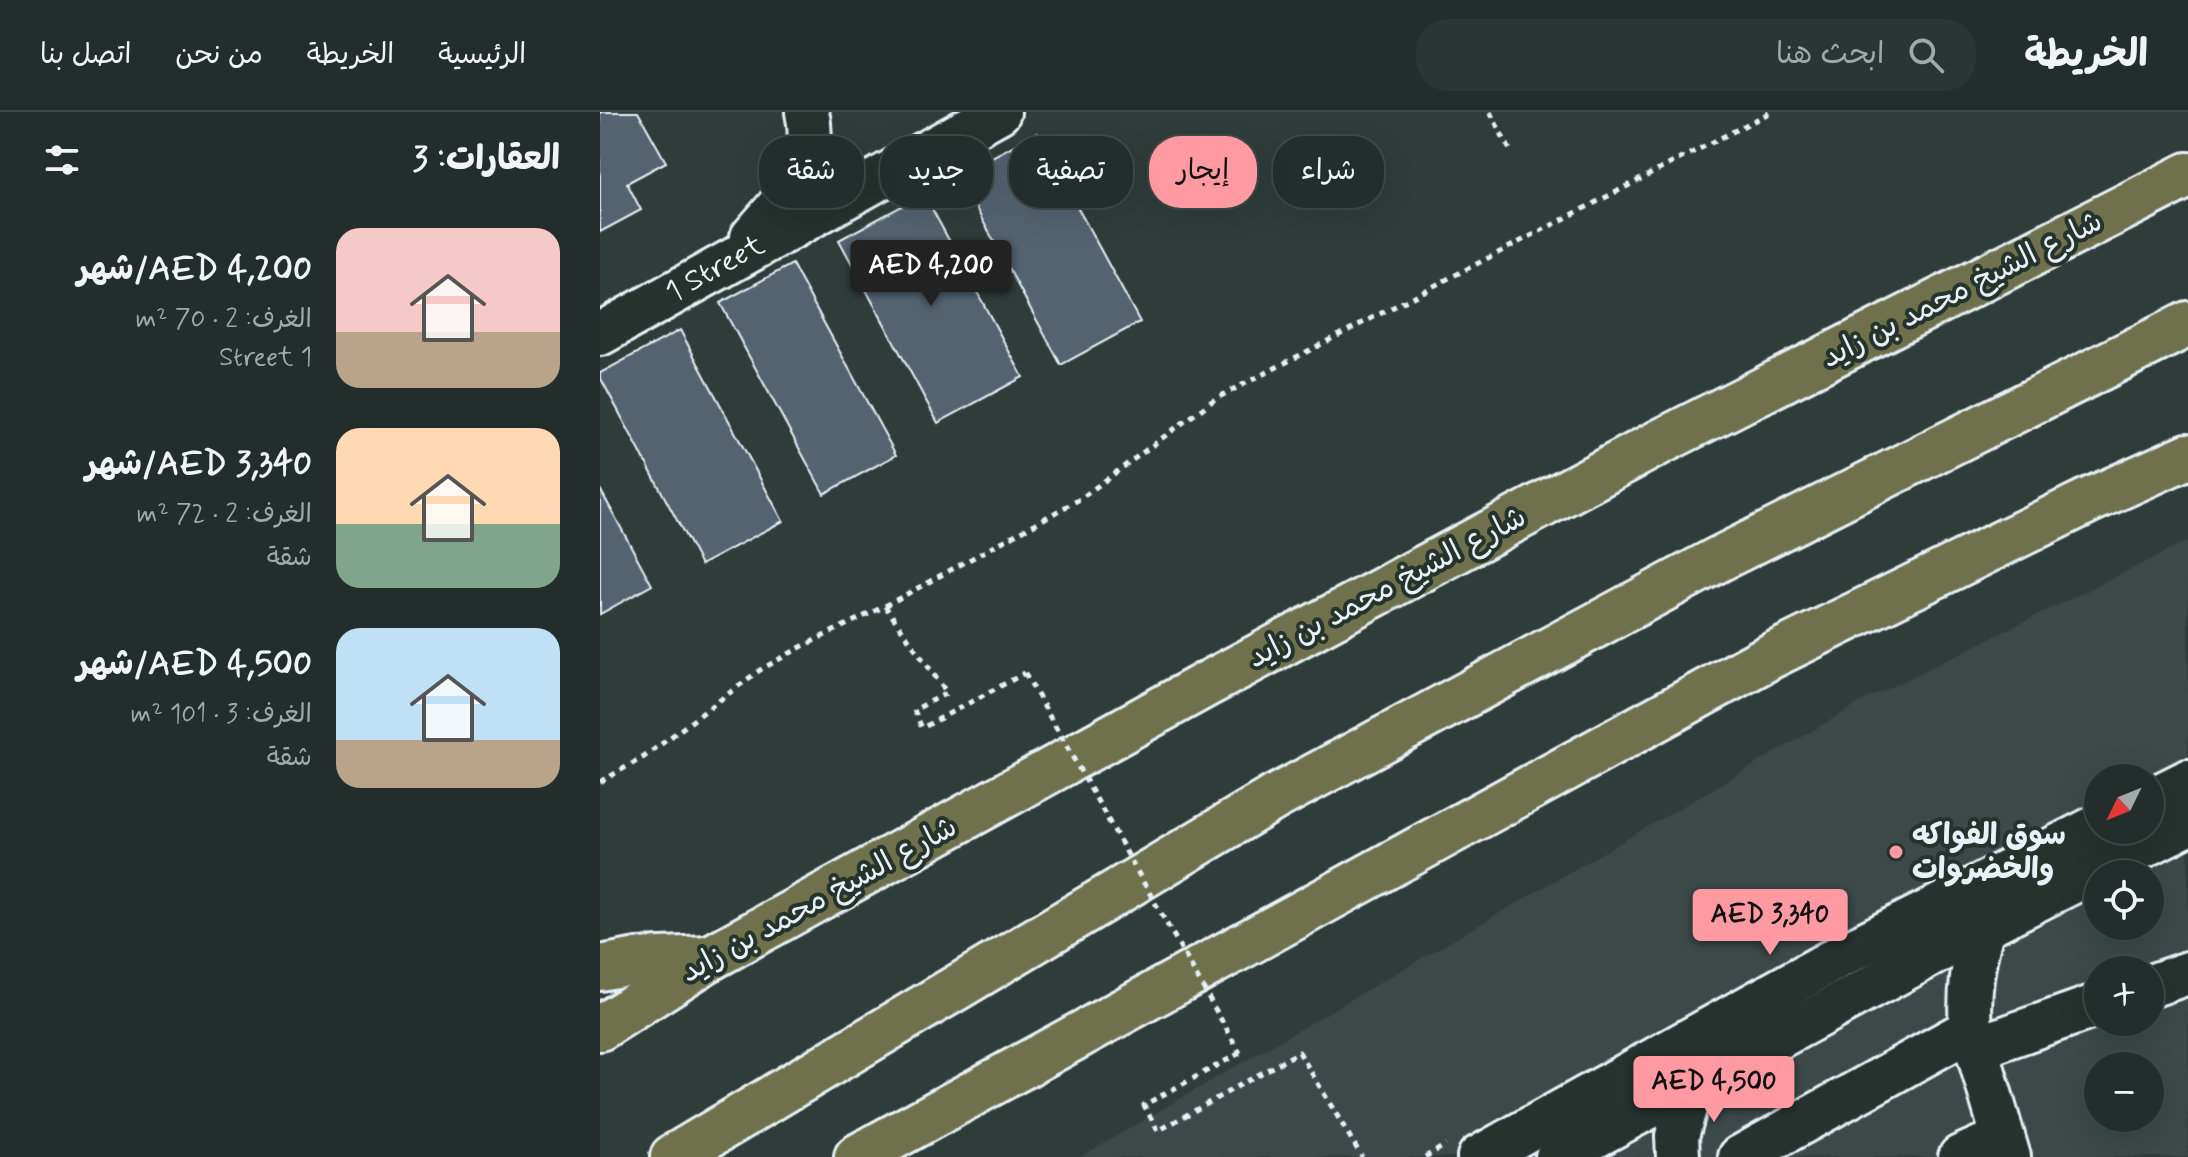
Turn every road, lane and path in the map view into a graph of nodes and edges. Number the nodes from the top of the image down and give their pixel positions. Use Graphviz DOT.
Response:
graph roads {
  1 [pos="807,112"];
  2 [pos="999,112"];
  3 [pos="1490,112"];
  4 [pos="1771,112"];
  5 [pos="1510,150"];
  6 [pos="2188,175"];
  7 [pos="732,259"];
  8 [pos="2188,324"];
  9 [pos="600,334"];
  10 [pos="2188,433"];
  11 [pos="2188,456"];
  12 [pos="2088,501"];
  13 [pos="885,606"];
  14 [pos="2188,781"];
  15 [pos="600,782"];
  16 [pos="2164,793"];
  17 [pos="2188,824"];
  18 [pos="2084,833"];
  19 [pos="1983,927"];
  20 [pos="710,958"];
  21 [pos="600,968"];
  22 [pos="2188,973"];
  23 [pos="2164,981"];
  24 [pos="2084,1009"];
  25 [pos="600,1028"];
  26 [pos="1974,1038"];
  27 [pos="1692,1084"];
  28 [pos="2006,1148"];
  29 [pos="673,1157"];
  30 [pos="857,1157"];
  31 [pos="1362,1157"];
  32 [pos="1479,1157"];
  33 [pos="1557,1157"];
  34 [pos="1678,1157"];
  35 [pos="1740,1157"];
  36 [pos="1960,1157"];
  1 -- 7 [label="street"];
  2 -- 7 [label="street, 1 Street"];
  3 -- 5 [label="path"];
  4 -- 13 [label="path"];
  6 -- 20 [label="highway, شارع الشيخ محمد بن زايد"];
  7 -- 9 [label="street, 1 Street"];
  8 -- 29 [label="highway"];
  10 -- 12 [label="highway"];
  11 -- 12 [label="highway"];
  12 -- 30 [label="highway"];
  13 -- 15 [label="path"];
  13 -- 31 [label="path, bridge"];
  14 -- 16 [label="street"];
  17 -- 19 [label="street"];
  18 -- 32 [label="street"];
  19 -- 26 [label="street"];
  19 -- 27 [label="street"];
  20 -- 21 [label="highway"];
  20 -- 25 [label="highway, شارع الشيخ محمد بن زايد"];
  22 -- 23 [label="street"];
  24 -- 26 [label="street"];
  26 -- 28 [label="street"];
  26 -- 35 [label="street"];
  27 -- 33 [label="street"];
  27 -- 34 [label="street"];
  28 -- 36 [label="street"];
}
